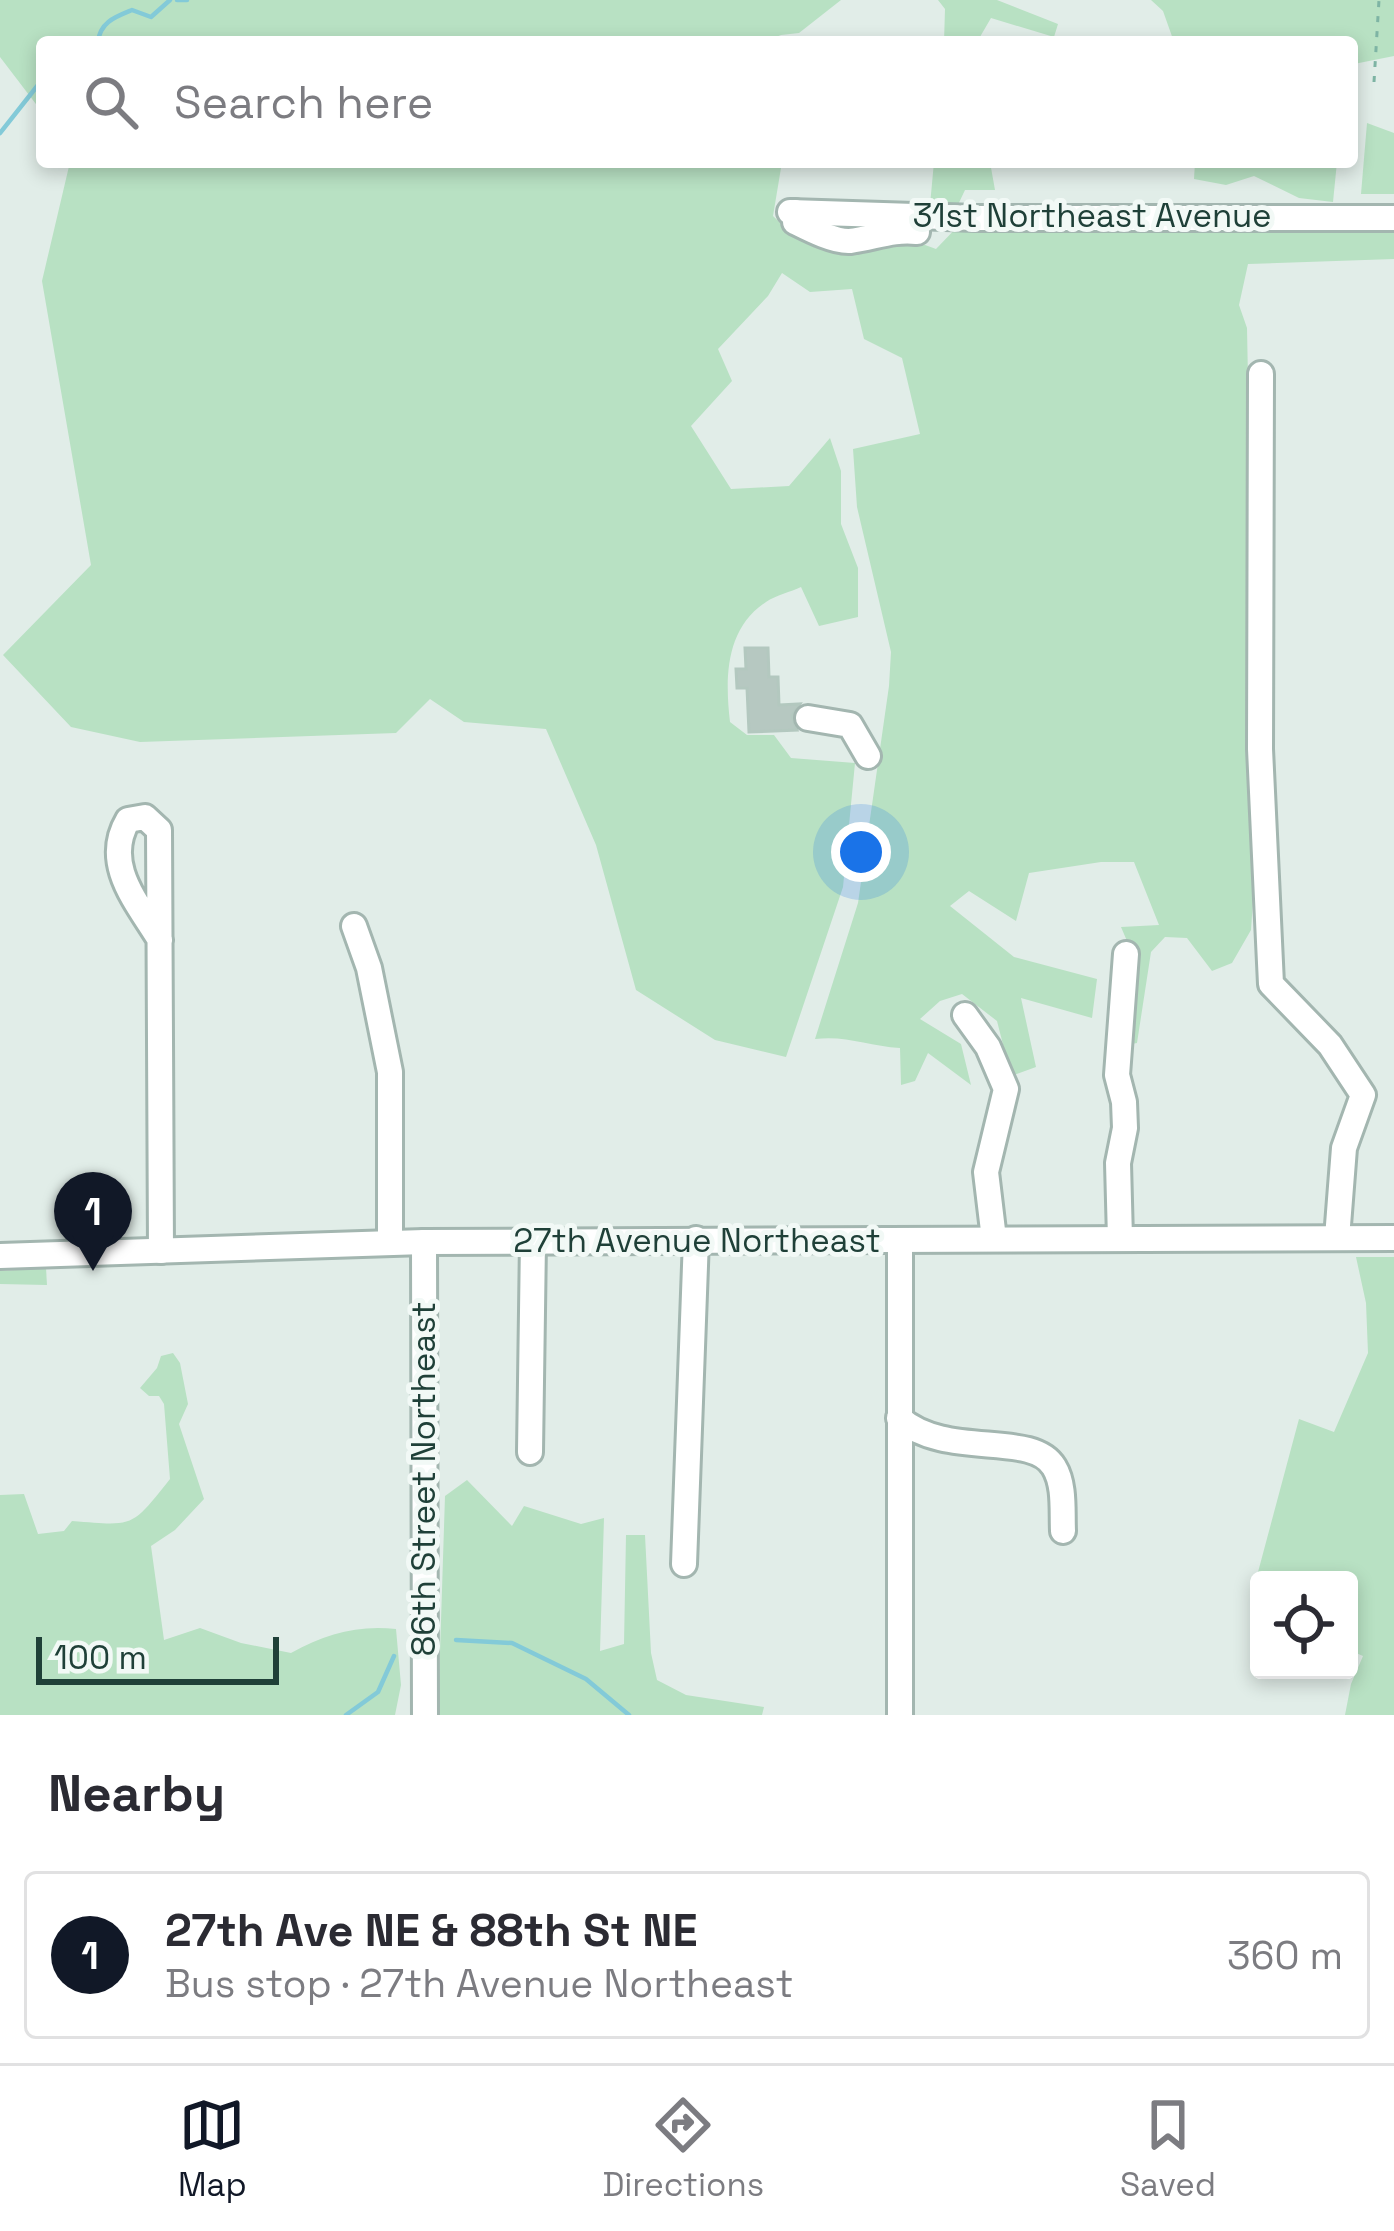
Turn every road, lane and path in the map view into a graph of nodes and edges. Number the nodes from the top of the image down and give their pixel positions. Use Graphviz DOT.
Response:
graph roads {
  1 [pos="1379,0"];
  2 [pos="1374,82"];
  3 [pos="793,212"];
  4 [pos="1394,218"];
  5 [pos="1261,374"];
  6 [pos="808,718"];
  7 [pos="868,756"];
  8 [pos="354,926"];
  9 [pos="160,940"];
  10 [pos="1126,954"];
  11 [pos="965,1015"];
  12 [pos="1337,1238"];
  13 [pos="1394,1238"];
  14 [pos="994,1239"];
  15 [pos="1120,1239"];
  16 [pos="696,1240"];
  17 [pos="900,1240"];
  18 [pos="533,1241"];
  19 [pos="424,1242"];
  20 [pos="390,1243"];
  21 [pos="161,1251"];
  22 [pos="0,1256"];
  23 [pos="899,1418"];
  24 [pos="530,1452"];
  25 [pos="1063,1532"];
  26 [pos="684,1564"];
  27 [pos="425,1715"];
  28 [pos="899,1715"];
  1 -- 2 [label="path"];
  3 -- 4 [label="street, 31st Northeast Avenue"];
  5 -- 12 [label="street"];
  6 -- 7 [label="street"];
  8 -- 20 [label="street"];
  9 -- 21 [label="street"];
  10 -- 15 [label="street"];
  11 -- 14 [label="street"];
  12 -- 13 [label="street, 27th Avenue Northeast"];
  12 -- 15 [label="street, 27th Avenue Northeast"];
  14 -- 15 [label="street, 27th Avenue Northeast"];
  14 -- 17 [label="street, 27th Avenue Northeast"];
  16 -- 17 [label="street, 27th Avenue Northeast"];
  16 -- 18 [label="street, 27th Avenue Northeast"];
  16 -- 26 [label="street"];
  17 -- 23 [label="street"];
  18 -- 19 [label="street, 27th Avenue Northeast"];
  18 -- 24 [label="street"];
  19 -- 20 [label="street, 27th Avenue Northeast"];
  19 -- 27 [label="street, 86th Street Northeast"];
  20 -- 21 [label="street, 27th Avenue Northeast"];
  21 -- 22 [label="street, 27th Avenue Northeast"];
  23 -- 25 [label="street"];
  23 -- 28 [label="street"];
}
